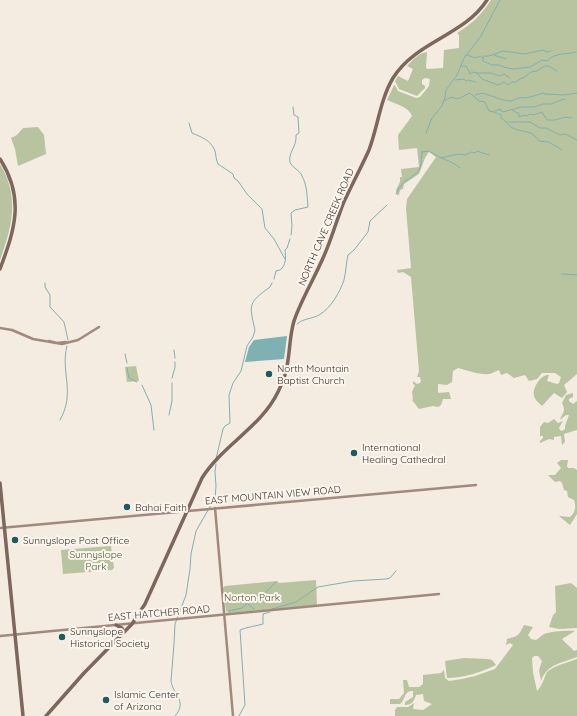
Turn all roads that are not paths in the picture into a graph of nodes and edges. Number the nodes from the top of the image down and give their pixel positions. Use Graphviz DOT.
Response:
graph roads {
  1 [pos="487,0"];
  2 [pos="0,159"];
  3 [pos="0,269"];
  4 [pos="98,327"];
  5 [pos="0,328"];
  6 [pos="0,483"];
  7 [pos="476,485"];
  8 [pos="215,508"];
  9 [pos="187,511"];
  10 [pos="2,527"];
  11 [pos="439,594"];
  12 [pos="224,615"];
  13 [pos="132,624"];
  14 [pos="116,625"];
  15 [pos="123,633"];
  16 [pos="14,635"];
  17 [pos="0,636"];
  18 [pos="22,716"];
  19 [pos="46,716"];
  20 [pos="233,716"];
  1 -- 9 [label="main road, NORTH CAVE CREEK ROAD"];
  2 -- 3 [label="main road"];
  4 -- 5 [label="street"];
  6 -- 10 [label="main road"];
  7 -- 8 [label="street, EAST MOUNTAIN VIEW ROAD"];
  8 -- 9 [label="street, EAST MOUNTAIN VIEW ROAD"];
  8 -- 12 [label="street"];
  9 -- 10 [label="street, EAST MOUNTAIN VIEW ROAD"];
  9 -- 13 [label="main road, NORTH CAVE CREEK ROAD"];
  10 -- 16 [label="main road"];
  11 -- 12 [label="street, EAST HATCHER ROAD"];
  12 -- 13 [label="street, EAST HATCHER ROAD"];
  12 -- 20 [label="street"];
  13 -- 14 [label="street, EAST HATCHER ROAD"];
  13 -- 15 [label="main road, NORTH CAVE CREEK ROAD"];
  14 -- 15 [label="main road"];
  14 -- 16 [label="street, EAST HATCHER ROAD"];
  15 -- 19 [label="main road, NORTH CAVE CREEK ROAD"];
  16 -- 17 [label="street, EAST HATCHER ROAD"];
  16 -- 18 [label="main road"];
}
